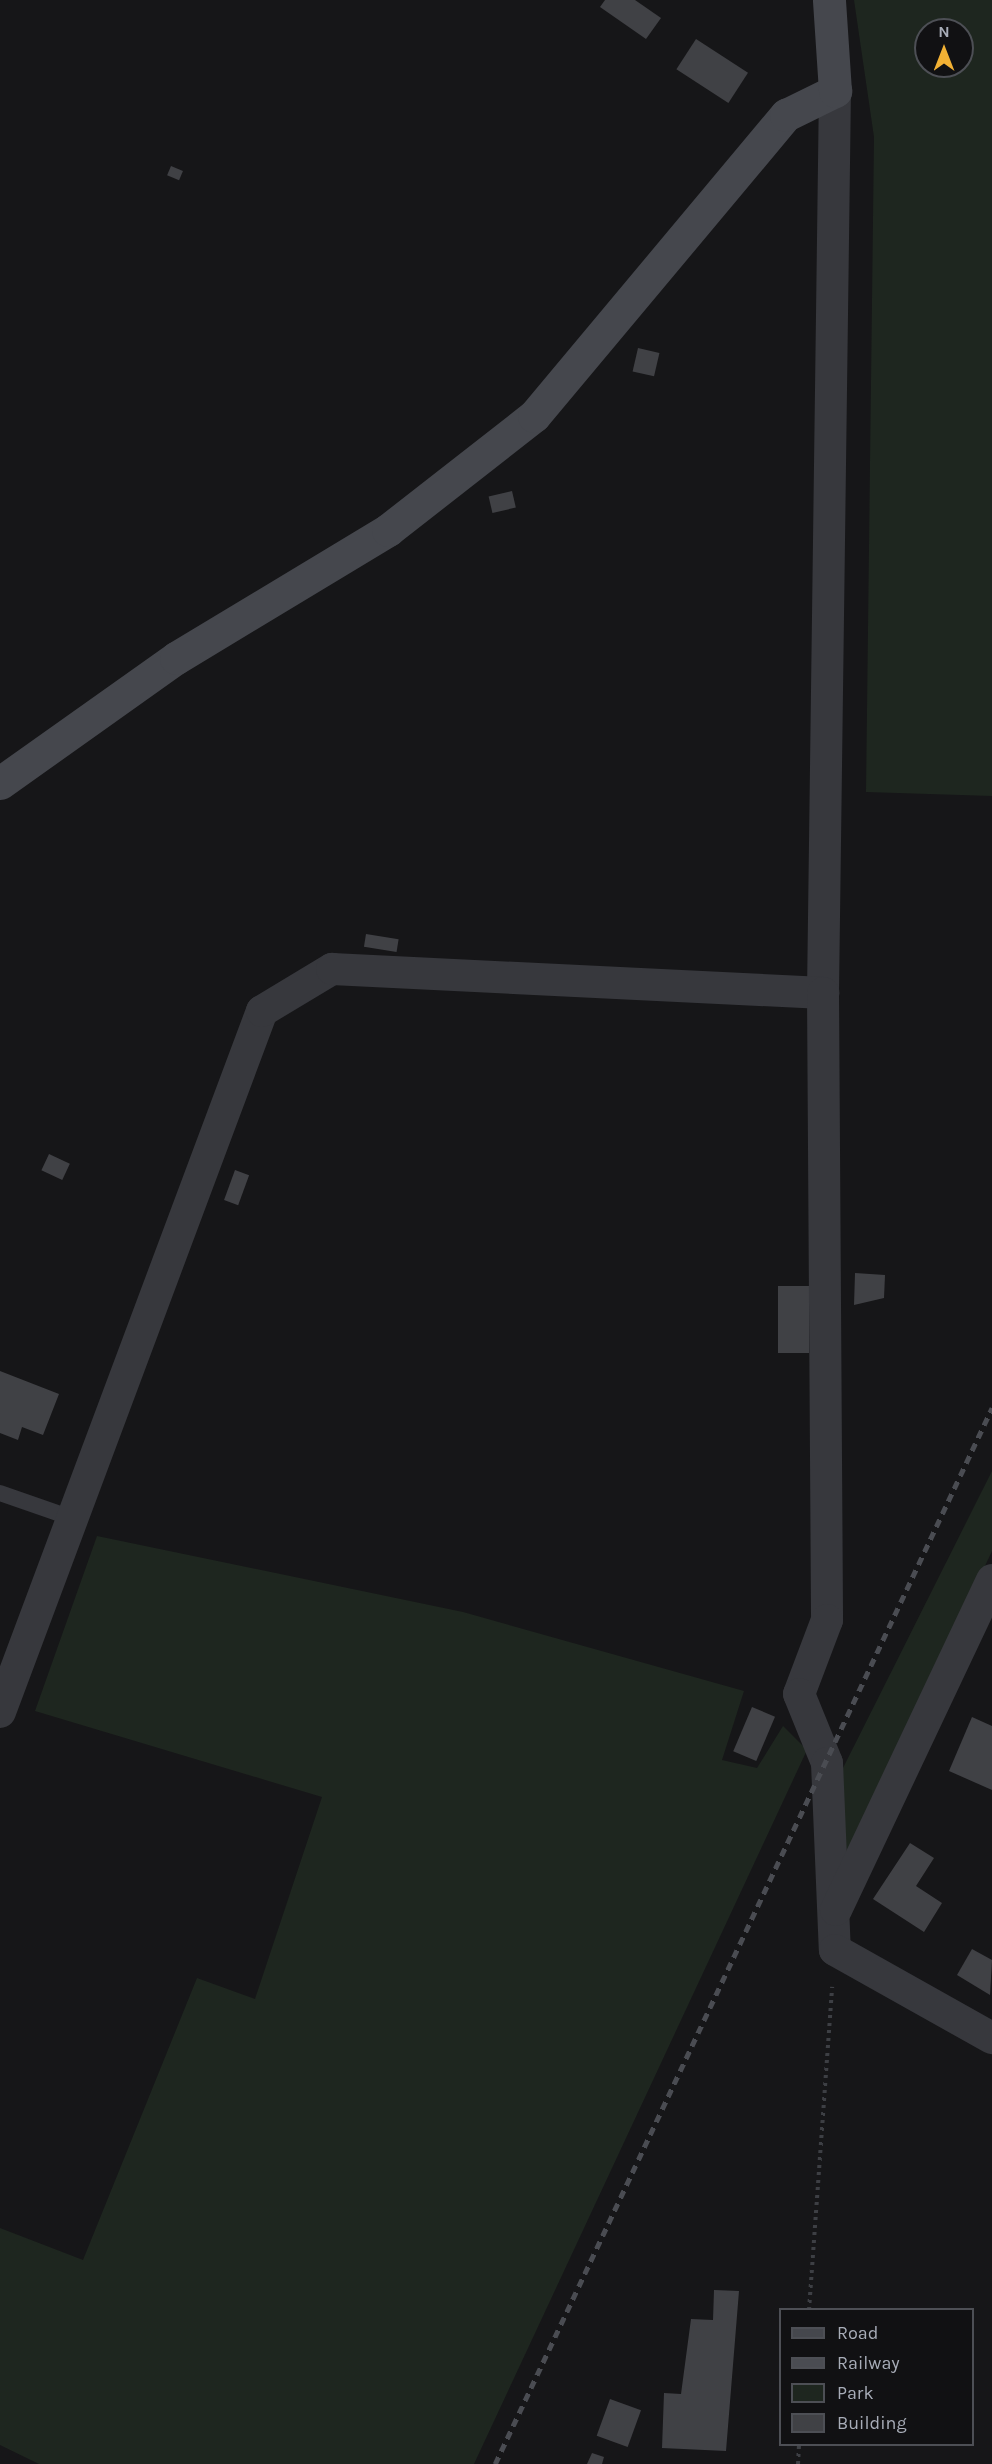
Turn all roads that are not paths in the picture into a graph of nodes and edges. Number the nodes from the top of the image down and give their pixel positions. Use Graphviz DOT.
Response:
graph roads {
  1 [pos="830,0"];
  2 [pos="835,91"];
  3 [pos="0,783"];
  4 [pos="823,993"];
  5 [pos="0,1493"];
  6 [pos="69,1516"];
  7 [pos="992,1580"];
  8 [pos="0,1712"];
  9 [pos="833,1915"];
  10 [pos="992,2038"];
  1 -- 2 [label="street"];
  2 -- 3 [label="street"];
  2 -- 4 [label="street"];
  4 -- 6 [label="street"];
  4 -- 9 [label="street"];
  5 -- 6 [label="lane"];
  6 -- 8 [label="street"];
  7 -- 9 [label="street"];
  9 -- 10 [label="street"];
}
